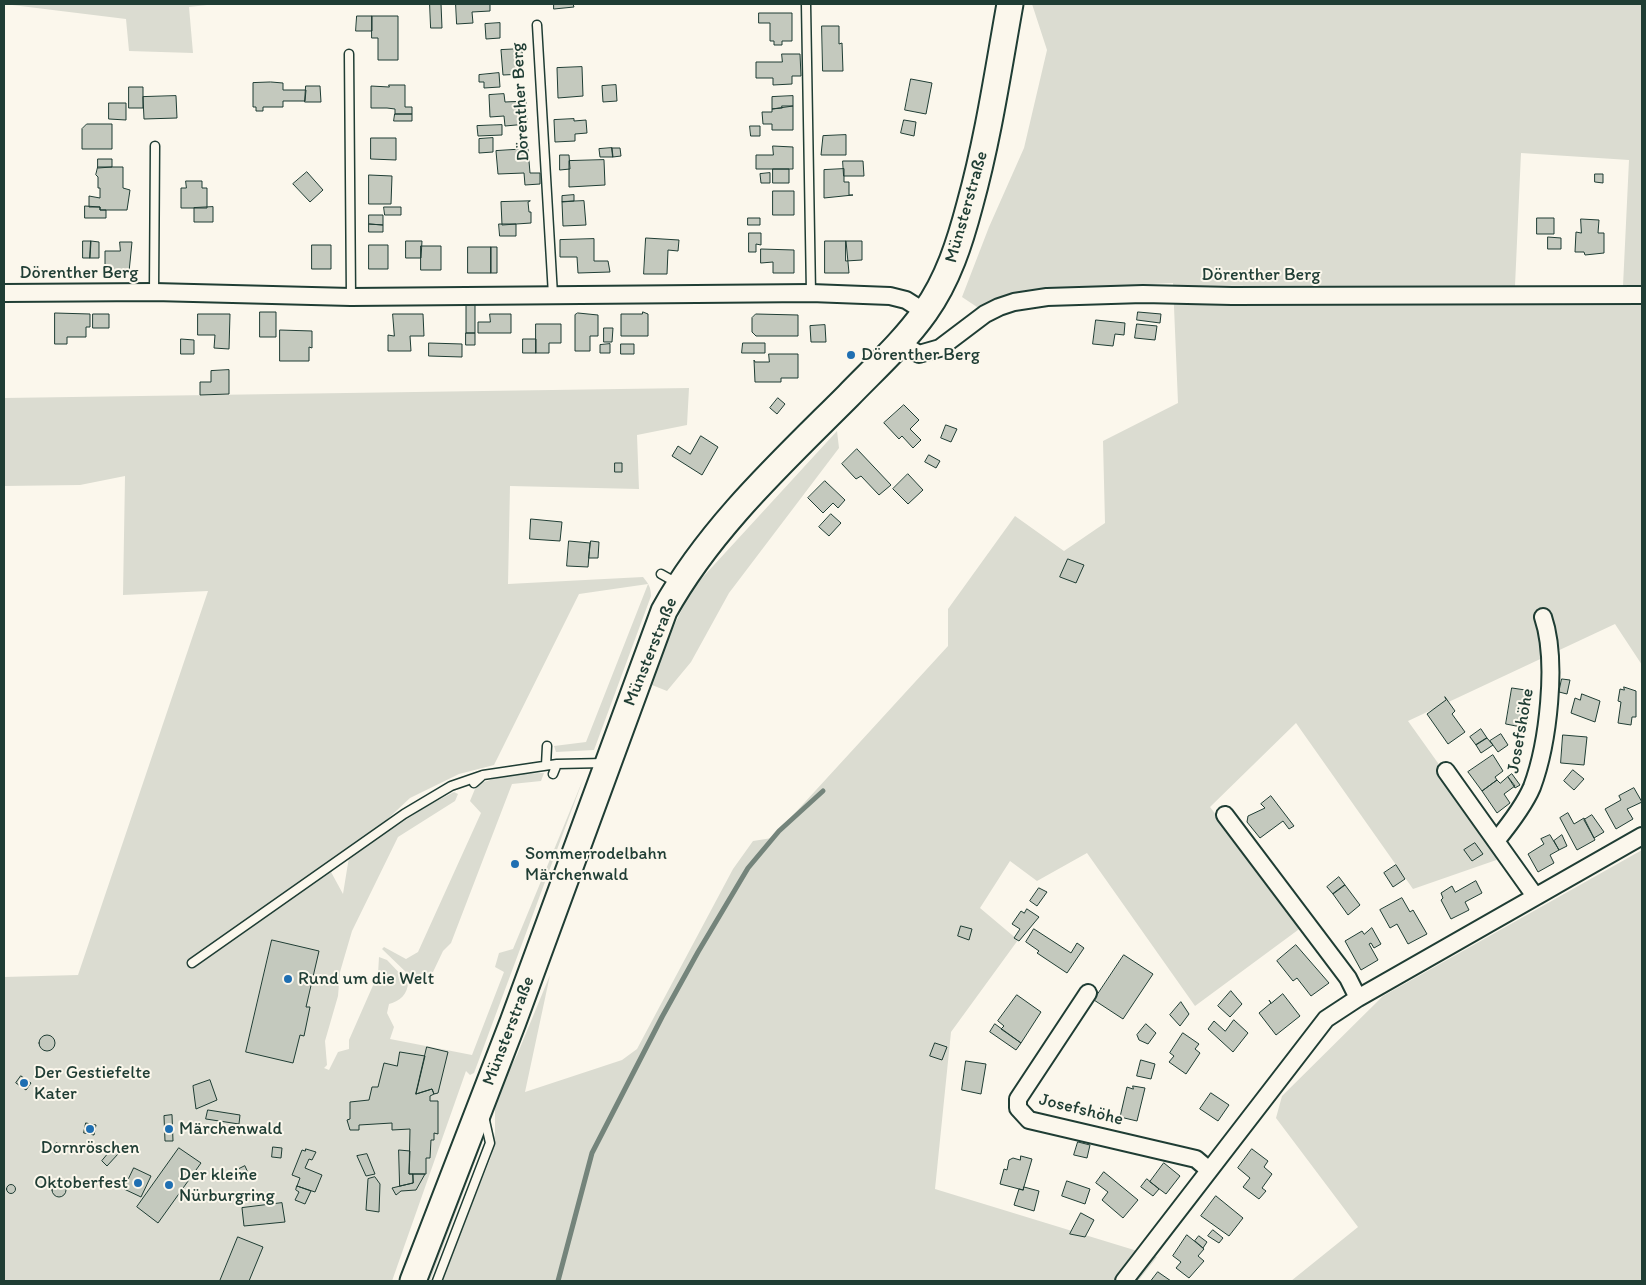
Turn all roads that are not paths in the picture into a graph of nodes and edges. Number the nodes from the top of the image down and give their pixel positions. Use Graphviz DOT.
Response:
graph roads {
  1 [pos="806,4"];
  2 [pos="1010,4"];
  3 [pos="537,25"];
  4 [pos="349,54"];
  5 [pos="155,146"];
  6 [pos="154,292"];
  7 [pos="4,293"];
  8 [pos="811,293"];
  9 [pos="1642,295"];
  10 [pos="553,296"];
  11 [pos="351,297"];
  12 [pos="925,312"];
  13 [pos="899,342"];
  14 [pos="1543,617"];
  15 [pos="547,746"];
  16 [pos="608,763"];
  17 [pos="557,764"];
  18 [pos="546,765"];
  19 [pos="1446,771"];
  20 [pos="553,774"];
  21 [pos="483,775"];
  22 [pos="474,783"];
  23 [pos="1225,815"];
  24 [pos="1642,836"];
  25 [pos="1496,841"];
  26 [pos="1535,896"];
  27 [pos="192,963"];
  28 [pos="1088,993"];
  29 [pos="1358,998"];
  30 [pos="481,1105"];
  31 [pos="1209,1170"];
  32 [pos="413,1281"];
  33 [pos="437,1281"];
  34 [pos="1124,1281"];
  1 -- 8 [label="lane"];
  2 -- 12 [label="main road, Münsterstraße"];
  3 -- 10 [label="lane, Dörenther Berg"];
  4 -- 11 [label="lane"];
  5 -- 6 [label="lane, Dörenther Berg"];
  6 -- 7 [label="street, Dörenther Berg"];
  6 -- 11 [label="street, Dörenther Berg"];
  8 -- 10 [label="street, Dörenther Berg"];
  8 -- 12 [label="street, Dörenther Berg"];
  9 -- 13 [label="street, Dörenther Berg"];
  10 -- 11 [label="street, Dörenther Berg"];
  12 -- 13 [label="main road, Münsterstraße"];
  13 -- 16 [label="main road, Münsterstraße"];
  14 -- 25 [label="street, Josefshöhe"];
  15 -- 18 [label="lane"];
  16 -- 17 [label="lane"];
  16 -- 30 [label="main road, Münsterstraße"];
  17 -- 18 [label="lane"];
  17 -- 20 [label="lane"];
  18 -- 21 [label="lane"];
  19 -- 25 [label="street"];
  21 -- 22 [label="lane"];
  21 -- 27 [label="lane"];
  23 -- 29 [label="street"];
  24 -- 26 [label="street"];
  25 -- 26 [label="street"];
  26 -- 29 [label="street"];
  28 -- 31 [label="street, Josefshöhe"];
  29 -- 31 [label="street"];
  30 -- 32 [label="main road, Münsterstraße"];
  30 -- 33 [label="lane"];
  31 -- 34 [label="street"];
}
